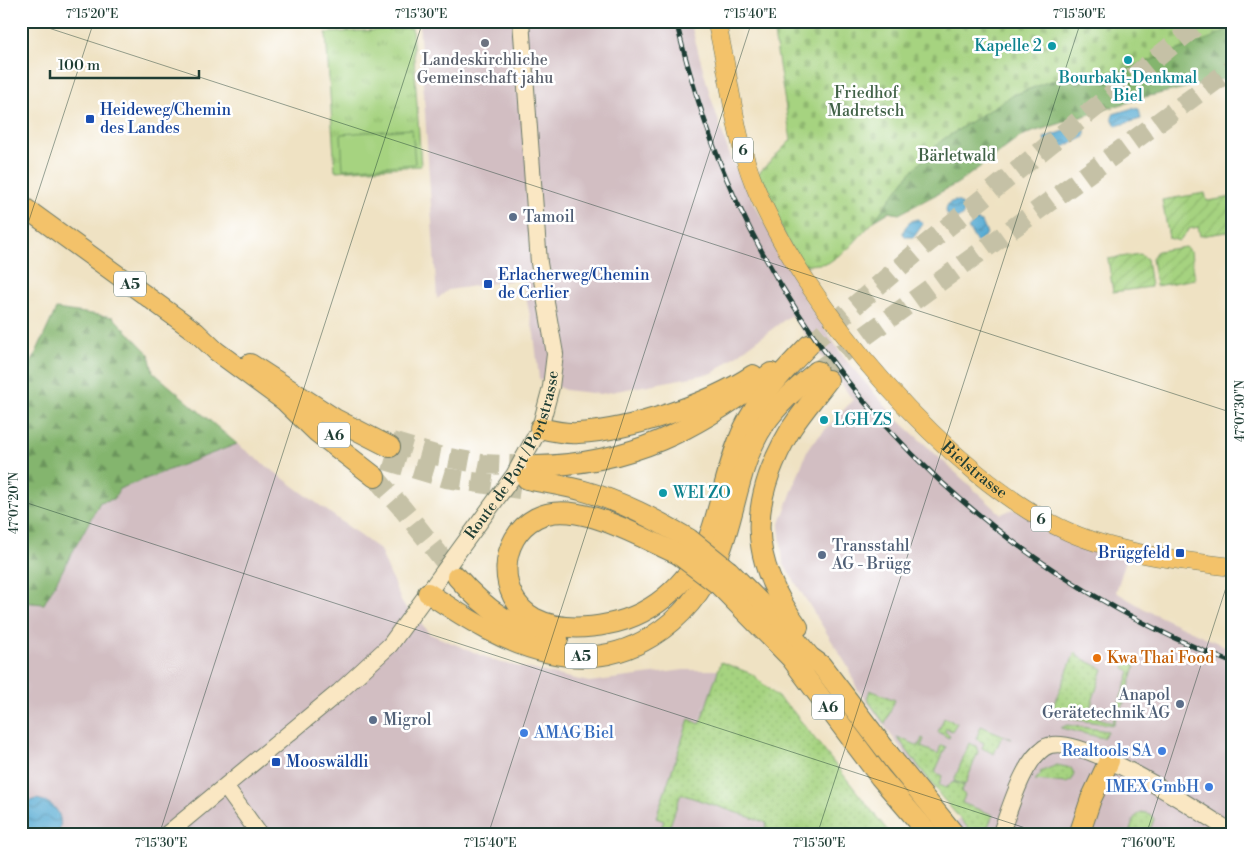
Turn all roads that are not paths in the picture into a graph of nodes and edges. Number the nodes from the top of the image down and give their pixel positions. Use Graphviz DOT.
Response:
graph roads {
  1 [pos="521,21"];
  2 [pos="716,21"];
  3 [pos="21,204"];
  4 [pos="196,332"];
  5 [pos="806,342"];
  6 [pos="250,364"];
  7 [pos="287,403"];
  8 [pos="542,421"];
  9 [pos="358,433"];
  10 [pos="385,457"];
  11 [pos="683,547"];
  12 [pos="1233,567"];
  13 [pos="720,575"];
  14 [pos="457,577"];
  15 [pos="428,593"];
  16 [pos="821,664"];
  17 [pos="1109,761"];
  18 [pos="226,788"];
  19 [pos="1233,833"];
  20 [pos="166,835"];
  21 [pos="260,835"];
  22 [pos="930,835"];
  23 [pos="955,835"];
  24 [pos="1000,835"];
  25 [pos="1078,835"];
  26 [pos="1090,835"];
  1 -- 8 [label="main road, Route de Port / Portstrasse"];
  2 -- 12 [label="main road, Bielstrasse / 6"];
  3 -- 4 [label="highway, A5"];
  4 -- 6 [label="highway, A5"];
  4 -- 7 [label="highway, A5"];
  5 -- 8 [label="highway"];
  5 -- 11 [label="highway, A6"];
  5 -- 11 [label="highway, A5"];
  6 -- 9 [label="highway, A5"];
  7 -- 10 [label="highway, A5"];
  8 -- 15 [label="main road, Route de Port / Portstrasse"];
  9 -- 10 [label="highway, A6"];
  11 -- 13 [label="highway, A6, bridge"];
  13 -- 14 [label="highway, A5"];
  13 -- 15 [label="highway, A5"];
  13 -- 16 [label="highway, A6"];
  13 -- 16 [label="highway, A5"];
  13 -- 22 [label="highway, A6"];
  15 -- 18 [label="main road, Route de Port / Portstrasse"];
  16 -- 23 [label="highway, A6"];
  17 -- 19 [label="main road"];
  17 -- 24 [label="main road"];
  17 -- 25 [label="highway"];
  17 -- 26 [label="highway"];
  18 -- 20 [label="main road, Route de Port / Portstrasse"];
  18 -- 21 [label="main road"];
}
